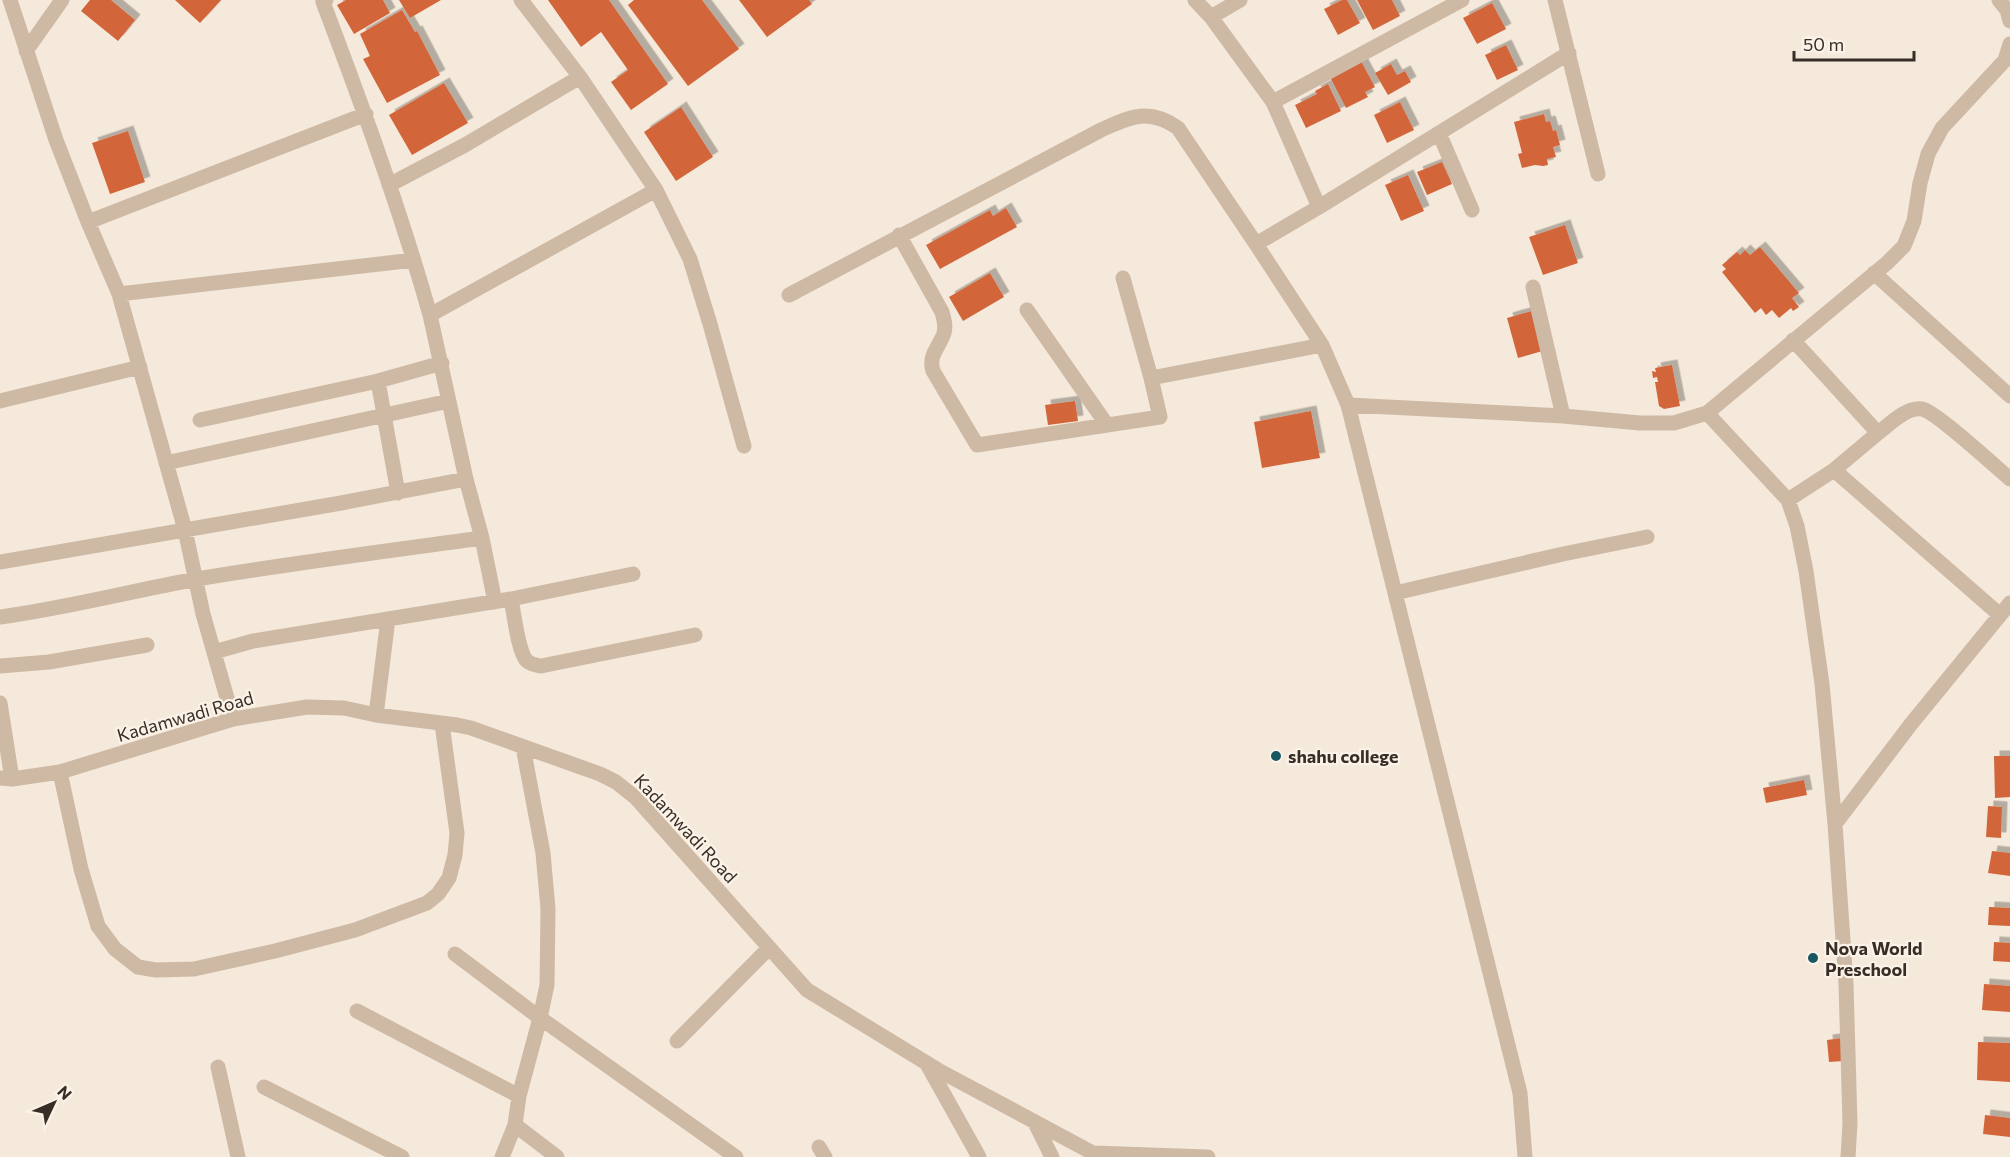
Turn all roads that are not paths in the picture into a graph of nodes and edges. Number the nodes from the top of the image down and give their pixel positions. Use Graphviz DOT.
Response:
graph roads {
  1 [pos="10,0"];
  2 [pos="62,0"];
  3 [pos="521,0"];
  4 [pos="1195,0"];
  5 [pos="1240,0"];
  6 [pos="1462,0"];
  7 [pos="1555,0"];
  8 [pos="1999,0"];
  9 [pos="324,1"];
  10 [pos="1211,17"];
  11 [pos="2010,21"];
  12 [pos="2010,45"];
  13 [pos="26,51"];
  14 [pos="1569,53"];
  15 [pos="580,77"];
  16 [pos="1273,102"];
  17 [pos="366,114"];
  18 [pos="1438,133"];
  19 [pos="1598,174"];
  20 [pos="389,185"];
  21 [pos="656,190"];
  22 [pos="1319,207"];
  23 [pos="1472,210"];
  24 [pos="88,222"];
  25 [pos="899,235"];
  26 [pos="1256,244"];
  27 [pos="414,260"];
  28 [pos="1874,273"];
  29 [pos="1123,278"];
  30 [pos="1533,287"];
  31 [pos="119,294"];
  32 [pos="789,295"];
  33 [pos="1027,310"];
  34 [pos="430,315"];
  35 [pos="1793,340"];
  36 [pos="1322,345"];
  37 [pos="442,363"];
  38 [pos="140,367"];
  39 [pos="1151,378"];
  40 [pos="378,381"];
  41 [pos="2010,396"];
  42 [pos="0,401"];
  43 [pos="449,401"];
  44 [pos="1348,405"];
  45 [pos="1707,412"];
  46 [pos="384,415"];
  47 [pos="1563,416"];
  48 [pos="200,420"];
  49 [pos="1107,425"];
  50 [pos="1878,433"];
  51 [pos="744,447"];
  52 [pos="166,463"];
  53 [pos="1834,470"];
  54 [pos="466,479"];
  55 [pos="2010,479"];
  56 [pos="398,493"];
  57 [pos="1788,500"];
  58 [pos="185,530"];
  59 [pos="1647,537"];
  60 [pos="482,538"];
  61 [pos="0,562"];
  62 [pos="633,574"];
  63 [pos="196,580"];
  64 [pos="1395,593"];
  65 [pos="511,599"];
  66 [pos="495,602"];
  67 [pos="2005,609"];
  68 [pos="0,617"];
  69 [pos="388,619"];
  70 [pos="695,635"];
  71 [pos="147,645"];
  72 [pos="214,652"];
  73 [pos="0,666"];
  74 [pos="0,703"];
  75 [pos="376,715"];
  76 [pos="233,719"];
  77 [pos="442,724"];
  78 [pos="523,747"];
  79 [pos="60,772"];
  80 [pos="6,778"];
  81 [pos="1835,824"];
  82 [pos="769,948"];
  83 [pos="455,954"];
  84 [pos="357,1011"];
  85 [pos="540,1018"];
  86 [pos="677,1041"];
  87 [pos="927,1064"];
  88 [pos="218,1067"];
  89 [pos="264,1087"];
  90 [pos="519,1096"];
  91 [pos="1034,1121"];
  92 [pos="515,1125"];
  93 [pos="238,1157"];
  94 [pos="402,1157"];
  95 [pos="502,1157"];
  96 [pos="557,1157"];
  97 [pos="736,1157"];
  98 [pos="979,1157"];
  99 [pos="1052,1157"];
  100 [pos="1208,1157"];
  101 [pos="1525,1157"];
  102 [pos="1848,1157"];
  1 -- 13 [label="street"];
  2 -- 13 [label="street"];
  3 -- 15 [label="street"];
  4 -- 10 [label="street"];
  5 -- 10 [label="street"];
  6 -- 16 [label="street"];
  7 -- 14 [label="street"];
  8 -- 11 [label="street"];
  9 -- 17 [label="street"];
  10 -- 16 [label="street"];
  12 -- 28 [label="street"];
  13 -- 24 [label="street"];
  14 -- 18 [label="street"];
  14 -- 19 [label="street"];
  15 -- 20 [label="street"];
  15 -- 21 [label="street"];
  16 -- 22 [label="street"];
  17 -- 20 [label="street"];
  17 -- 24 [label="street"];
  18 -- 22 [label="street"];
  18 -- 23 [label="street"];
  20 -- 27 [label="street"];
  21 -- 34 [label="street"];
  21 -- 51 [label="street"];
  22 -- 26 [label="street"];
  24 -- 31 [label="street"];
  25 -- 26 [label="street"];
  25 -- 32 [label="street"];
  25 -- 49 [label="street"];
  26 -- 36 [label="street"];
  27 -- 31 [label="street"];
  27 -- 34 [label="street"];
  28 -- 35 [label="street"];
  28 -- 41 [label="street"];
  29 -- 39 [label="street"];
  30 -- 47 [label="street"];
  31 -- 38 [label="street"];
  33 -- 49 [label="street"];
  34 -- 37 [label="street"];
  35 -- 45 [label="street"];
  35 -- 50 [label="street"];
  36 -- 39 [label="street"];
  36 -- 44 [label="street"];
  37 -- 40 [label="street"];
  37 -- 43 [label="street"];
  38 -- 42 [label="street"];
  38 -- 52 [label="street"];
  39 -- 49 [label="street"];
  40 -- 46 [label="street"];
  40 -- 48 [label="street"];
  43 -- 46 [label="street"];
  43 -- 54 [label="street"];
  44 -- 47 [label="street"];
  44 -- 64 [label="street"];
  45 -- 47 [label="street"];
  45 -- 57 [label="street"];
  46 -- 52 [label="street"];
  46 -- 56 [label="street"];
  50 -- 53 [label="street"];
  50 -- 55 [label="street"];
  52 -- 58 [label="street"];
  53 -- 57 [label="street"];
  53 -- 67 [label="street"];
  54 -- 56 [label="street"];
  54 -- 60 [label="street"];
  56 -- 58 [label="street"];
  57 -- 81 [label="street"];
  58 -- 61 [label="street"];
  58 -- 63 [label="street"];
  59 -- 64 [label="street"];
  60 -- 63 [label="street"];
  60 -- 66 [label="street"];
  62 -- 65 [label="street"];
  63 -- 68 [label="street"];
  63 -- 72 [label="street"];
  64 -- 101 [label="street"];
  65 -- 66 [label="street"];
  65 -- 70 [label="street"];
  66 -- 69 [label="street"];
  67 -- 81 [label="street"];
  69 -- 72 [label="street"];
  69 -- 75 [label="street"];
  71 -- 73 [label="street"];
  72 -- 76 [label="street"];
  74 -- 80 [label="street"];
  75 -- 76 [label="street, Kadamwadi Road"];
  75 -- 77 [label="street, Kadamwadi Road"];
  76 -- 79 [label="street, Kadamwadi Road"];
  77 -- 78 [label="street, Kadamwadi Road"];
  77 -- 79 [label="street"];
  78 -- 82 [label="street, Kadamwadi Road"];
  78 -- 85 [label="street"];
  79 -- 80 [label="street, Kadamwadi Road"];
  81 -- 102 [label="street"];
  82 -- 86 [label="street"];
  82 -- 87 [label="street, Kadamwadi Road"];
  83 -- 85 [label="street"];
  84 -- 90 [label="street"];
  85 -- 90 [label="street"];
  85 -- 97 [label="street"];
  87 -- 91 [label="street, Kadamwadi Road"];
  87 -- 98 [label="street"];
  88 -- 93 [label="street"];
  89 -- 94 [label="street"];
  90 -- 92 [label="street"];
  91 -- 99 [label="street"];
  91 -- 100 [label="street, Kadamwadi Road"];
  92 -- 95 [label="street"];
  92 -- 96 [label="street"];
}
